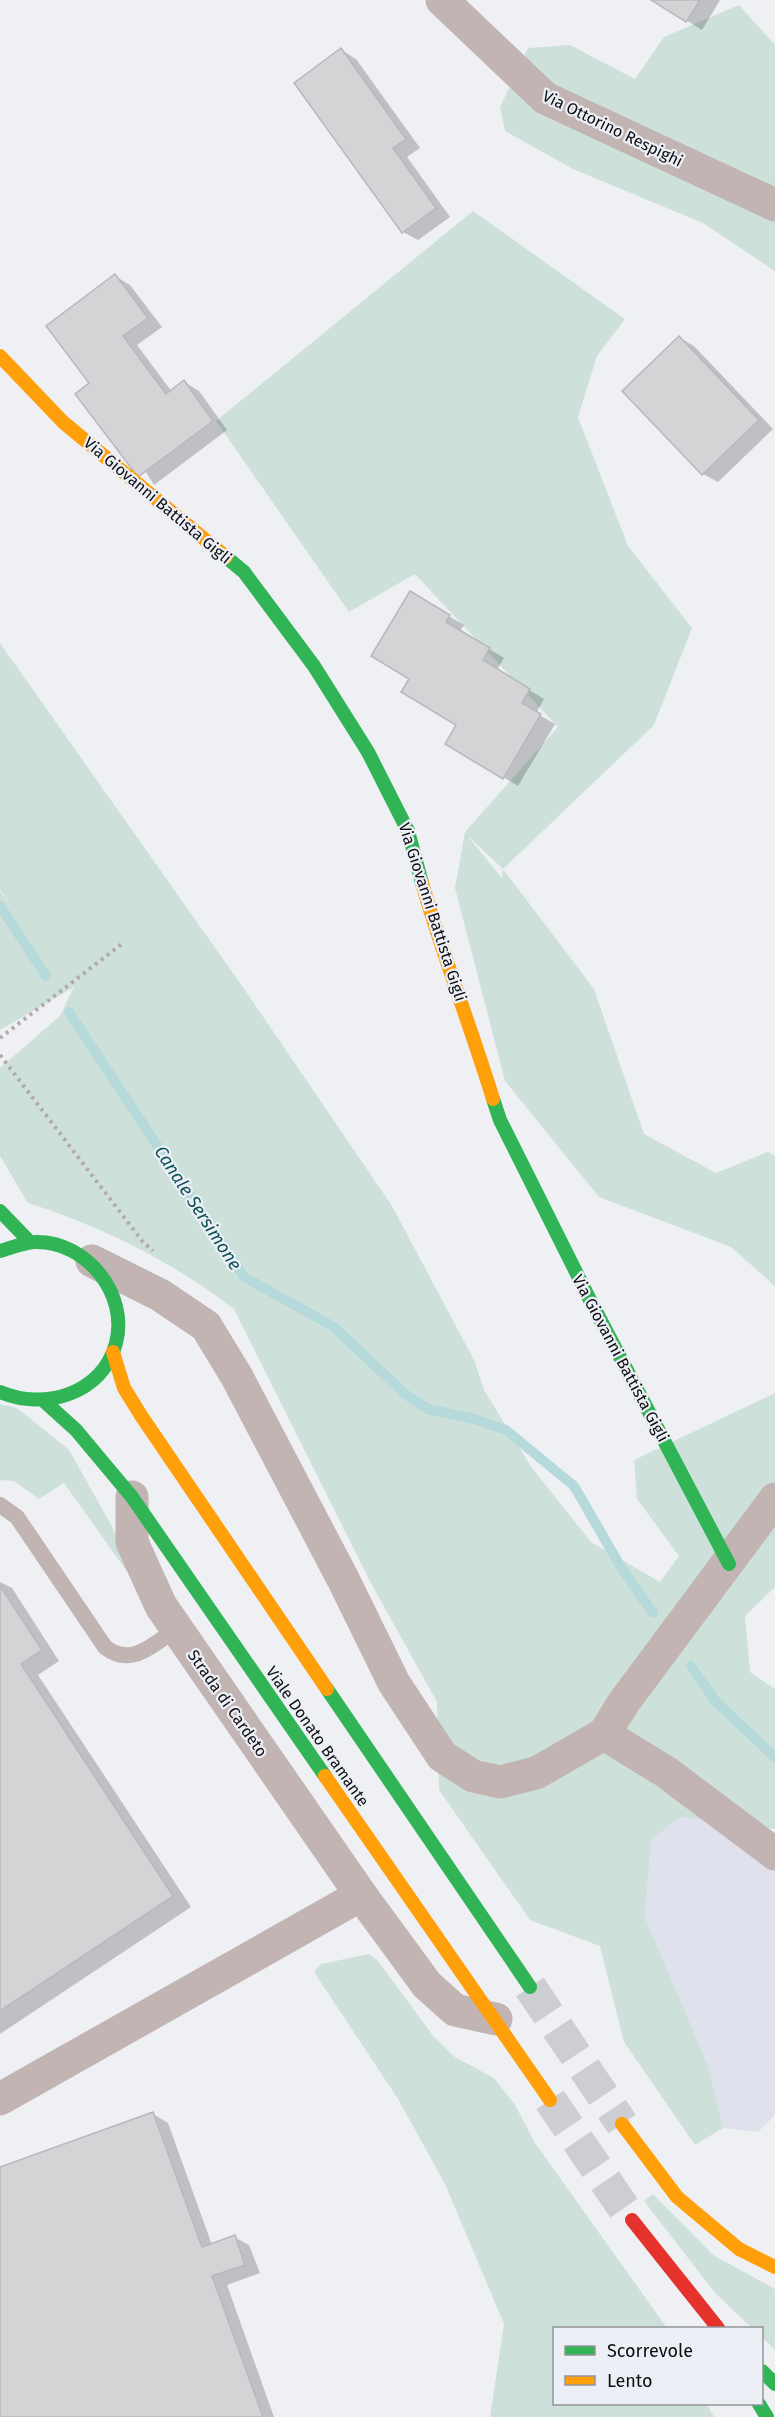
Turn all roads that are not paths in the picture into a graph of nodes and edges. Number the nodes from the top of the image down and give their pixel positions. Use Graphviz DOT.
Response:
graph roads {
  1 [pos="442,0"];
  2 [pos="775,205"];
  3 [pos="0,356"];
  4 [pos="0,1211"];
  5 [pos="29,1241"];
  6 [pos="0,1251"];
  7 [pos="92,1261"];
  8 [pos="113,1352"];
  9 [pos="0,1392"];
  10 [pos="45,1402"];
  11 [pos="132,1497"];
  12 [pos="775,1498"];
  13 [pos="0,1504"];
  14 [pos="729,1564"];
  15 [pos="176,1629"];
  16 [pos="604,1734"];
  17 [pos="775,1854"];
  18 [pos="361,1895"];
  19 [pos="530,1987"];
  20 [pos="496,2019"];
  21 [pos="0,2099"];
  22 [pos="550,2100"];
  23 [pos="622,2124"];
  24 [pos="632,2220"];
  25 [pos="775,2267"];
  26 [pos="715,2326"];
  27 [pos="763,2372"];
  28 [pos="775,2384"];
  1 -- 2 [label="street, Via Ottorino Respighi"];
  3 -- 14 [label="main road, Via Giovanni Battista Gigli"];
  4 -- 5 [label="main road"];
  5 -- 6 [label="main road"];
  5 -- 7 [label="main road"];
  7 -- 8 [label="main road"];
  7 -- 16 [label="street"];
  8 -- 10 [label="main road"];
  8 -- 19 [label="main road, Viale Donato Bramante"];
  9 -- 10 [label="main road"];
  10 -- 11 [label="main road, Viale Donato Bramante"];
  11 -- 15 [label="street, Strada di Cardeto"];
  11 -- 20 [label="main road, Viale Donato Bramante"];
  12 -- 14 [label="street"];
  13 -- 15 [label="lane"];
  14 -- 16 [label="street"];
  15 -- 18 [label="street, Strada di Cardeto"];
  16 -- 17 [label="street"];
  18 -- 20 [label="street, Strada di Cardeto"];
  18 -- 21 [label="street"];
  20 -- 22 [label="main road, Viale Donato Bramante"];
  23 -- 25 [label="main road"];
  24 -- 26 [label="main road"];
  27 -- 28 [label="main road"];
}
